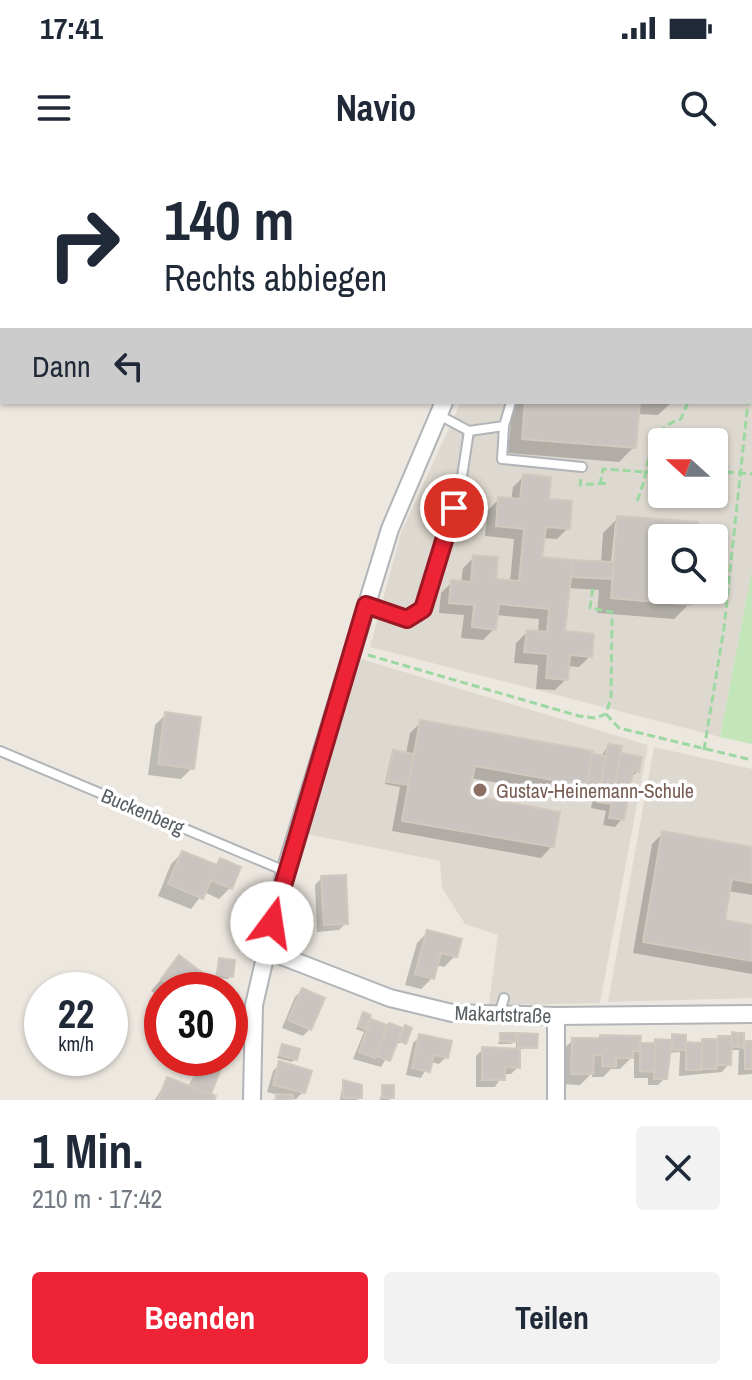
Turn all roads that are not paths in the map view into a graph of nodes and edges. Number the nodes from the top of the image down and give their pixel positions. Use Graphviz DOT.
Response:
graph roads {
  1 [pos="510,404"];
  2 [pos="441,408"];
  3 [pos="504,426"];
  4 [pos="469,431"];
  5 [pos="582,467"];
  6 [pos="366,605"];
  7 [pos="0,751"];
  8 [pos="285,871"];
  9 [pos="266,950"];
  10 [pos="504,998"];
  11 [pos="752,1014"];
  12 [pos="498,1016"];
  13 [pos="556,1016"];
  14 [pos="252,1100"];
  15 [pos="556,1100"];
  1 -- 3 [label="lane"];
  2 -- 4 [label="lane"];
  2 -- 6 [label="street"];
  3 -- 4 [label="lane"];
  3 -- 5 [label="lane"];
  4 -- 6 [label="lane"];
  6 -- 8 [label="street"];
  7 -- 8 [label="lane, Buckenberg"];
  8 -- 9 [label="street"];
  9 -- 12 [label="street, Makartstraße"];
  9 -- 14 [label="street"];
  10 -- 12 [label="lane"];
  11 -- 13 [label="street, Makartstraße"];
  12 -- 13 [label="street, Makartstraße"];
  13 -- 15 [label="street"];
}
